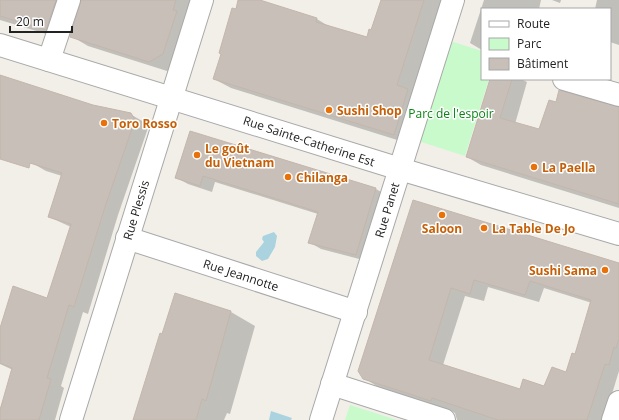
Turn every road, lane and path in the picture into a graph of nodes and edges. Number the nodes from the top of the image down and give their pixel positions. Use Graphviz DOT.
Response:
graph roads {
  1 [pos="69,0"];
  2 [pos="202,0"];
  3 [pos="453,0"];
  4 [pos="0,45"];
  5 [pos="50,60"];
  6 [pos="567,80"];
  7 [pos="619,95"];
  8 [pos="171,97"];
  9 [pos="400,169"];
  10 [pos="619,234"];
  11 [pos="127,238"];
  12 [pos="356,312"];
  13 [pos="332,384"];
  14 [pos="619,402"];
  15 [pos="71,420"];
  16 [pos="321,420"];
  17 [pos="444,420"];
  18 [pos="613,420"];
  1 -- 5 [label="street"];
  2 -- 8 [label="street, Rue Plessis"];
  3 -- 9 [label="street, Rue Panet"];
  4 -- 5 [label="street, Rue Sainte-Catherine Est"];
  5 -- 8 [label="street, Rue Sainte-Catherine Est"];
  6 -- 7 [label="street"];
  8 -- 9 [label="street, Rue Sainte-Catherine Est"];
  8 -- 11 [label="street, Rue Plessis"];
  9 -- 10 [label="street, Rue Sainte-Catherine Est"];
  9 -- 12 [label="street, Rue Panet"];
  11 -- 12 [label="street, Rue Jeannotte"];
  11 -- 15 [label="street, Rue Plessis"];
  12 -- 13 [label="street, Rue Panet"];
  13 -- 16 [label="street, Rue Panet"];
  13 -- 17 [label="street"];
  14 -- 18 [label="street"];
}
